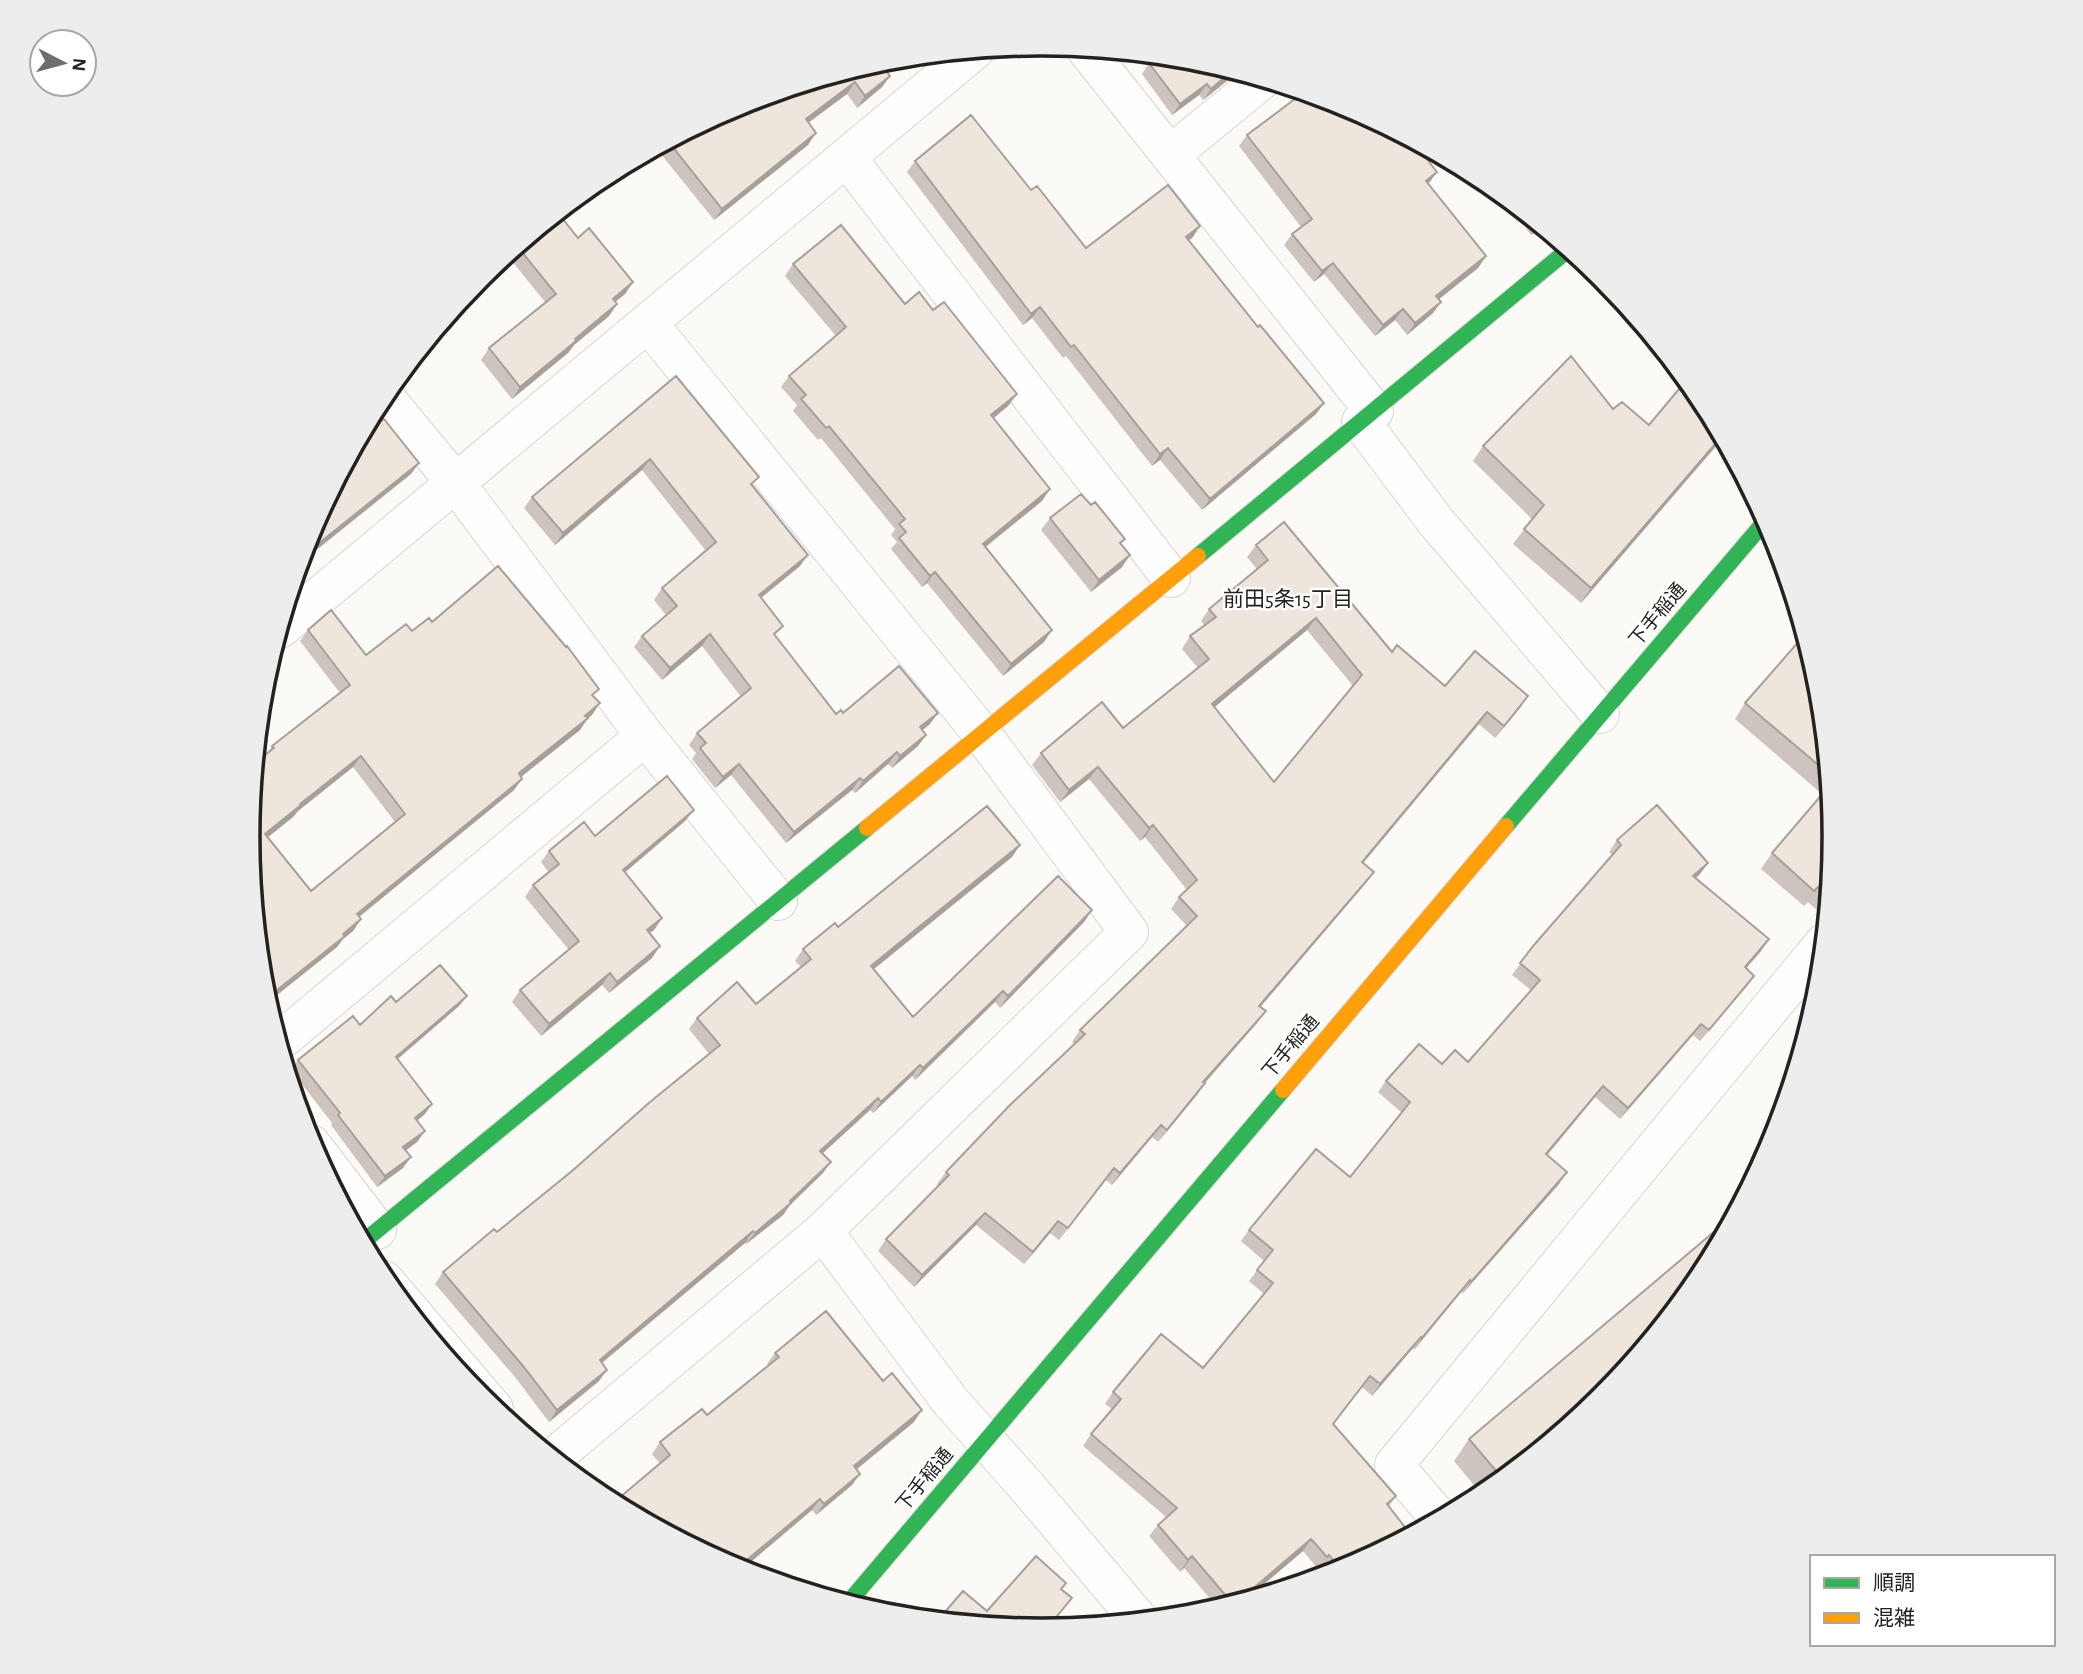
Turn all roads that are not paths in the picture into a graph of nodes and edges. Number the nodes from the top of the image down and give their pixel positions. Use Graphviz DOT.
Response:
graph roads {
  1 [pos="1093,58"];
  2 [pos="962,61"];
  3 [pos="1254,86"];
  4 [pos="1170,155"];
  5 [pos="847,158"];
  6 [pos="1562,255"];
  7 [pos="648,323"];
  8 [pos="391,405"];
  9 [pos="1368,417"];
  10 [pos="455,482"];
  11 [pos="1759,529"];
  12 [pos="1171,578"];
  13 [pos="292,619"];
  14 [pos="1600,714"];
  15 [pos="982,734"];
  16 [pos="645,736"];
  17 [pos="778,901"];
  18 [pos="1813,957"];
  19 [pos="286,1036"];
  20 [pos="822,1231"];
  21 [pos="370,1236"];
  22 [pos="986,1441"];
  23 [pos="560,1452"];
  24 [pos="1434,1512"];
  25 [pos="855,1595"];
  26 [pos="1133,1612"];
  1 -- 4 [label="street"];
  2 -- 5 [label="street"];
  3 -- 4 [label="street"];
  4 -- 9 [label="street"];
  5 -- 7 [label="street"];
  5 -- 12 [label="street"];
  6 -- 9 [label="street"];
  7 -- 10 [label="street"];
  7 -- 15 [label="street"];
  8 -- 10 [label="street"];
  9 -- 12 [label="street"];
  9 -- 14 [label="street"];
  10 -- 13 [label="street"];
  10 -- 16 [label="street"];
  11 -- 14 [label="street, 下手稲通"];
  12 -- 15 [label="street"];
  14 -- 22 [label="street, 下手稲通"];
  15 -- 17 [label="street"];
  15 -- 20 [label="street"];
  16 -- 17 [label="street"];
  16 -- 19 [label="street"];
  17 -- 21 [label="street"];
  18 -- 24 [label="street"];
  20 -- 22 [label="street"];
  20 -- 23 [label="street"];
  22 -- 25 [label="street, 下手稲通"];
  22 -- 26 [label="street"];
}
